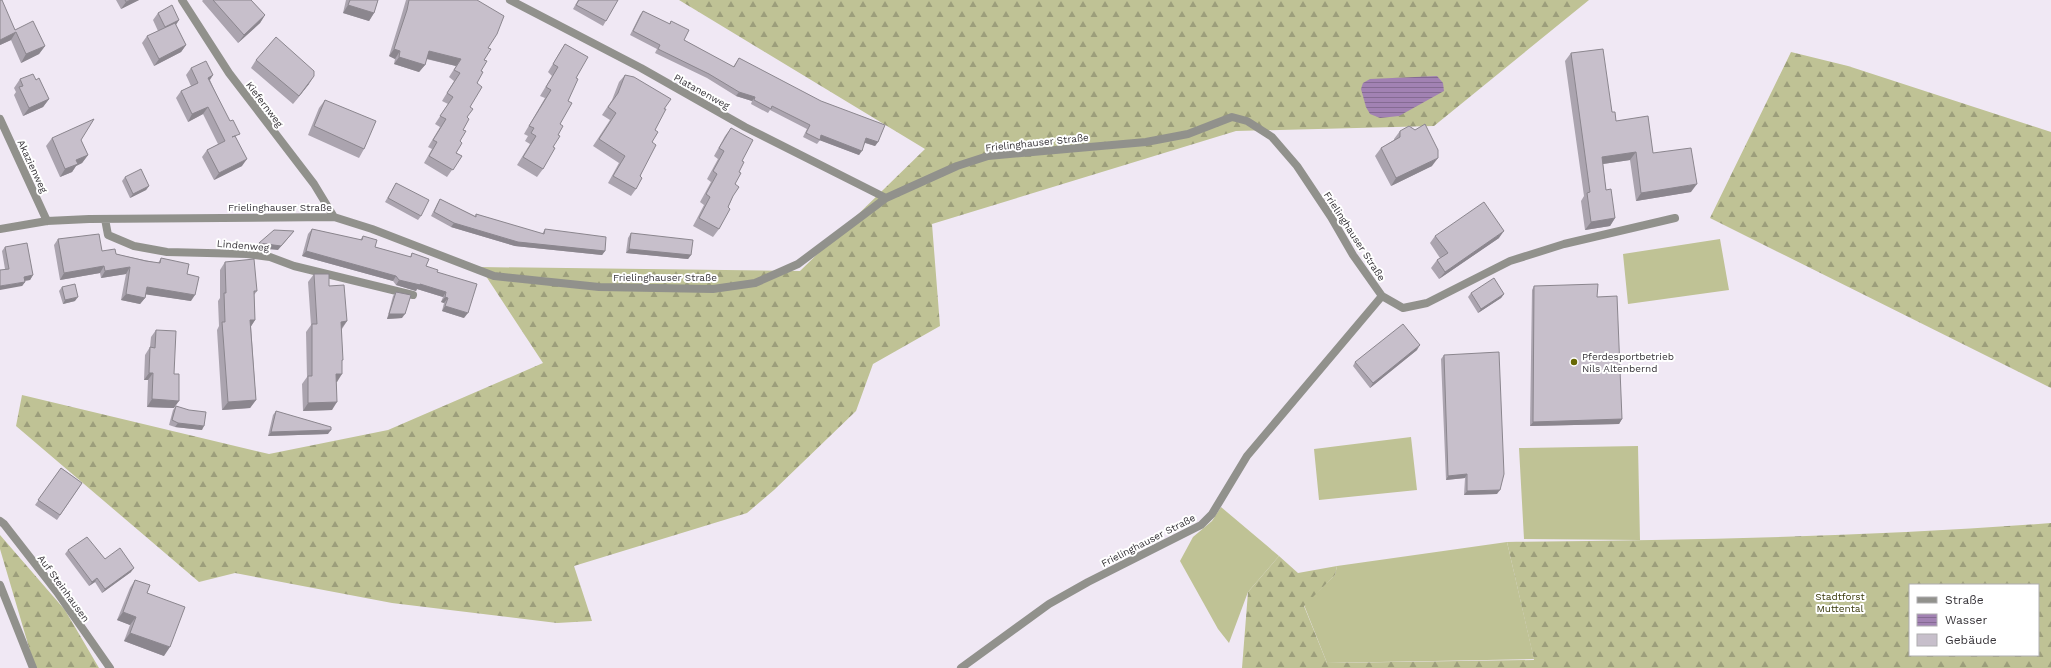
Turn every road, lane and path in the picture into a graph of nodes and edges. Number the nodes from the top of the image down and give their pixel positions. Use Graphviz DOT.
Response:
graph roads {
  1 [pos="182,0"];
  2 [pos="510,0"];
  3 [pos="0,120"];
  4 [pos="886,198"];
  5 [pos="334,217"];
  6 [pos="1675,218"];
  7 [pos="105,219"];
  8 [pos="47,221"];
  9 [pos="0,229"];
  10 [pos="413,295"];
  11 [pos="1382,296"];
  12 [pos="0,522"];
  13 [pos="0,585"];
  14 [pos="33,668"];
  15 [pos="110,668"];
  16 [pos="961,668"];
  1 -- 5 [label="street, Kiefernweg"];
  2 -- 4 [label="street, Platanenweg"];
  3 -- 8 [label="street, Akazienweg"];
  4 -- 5 [label="street, Frielinghauser Straße"];
  4 -- 11 [label="street, Frielinghauser Straße"];
  5 -- 7 [label="street, Frielinghauser Straße"];
  6 -- 11 [label="street, Frielinghauser Straße"];
  7 -- 8 [label="street, Frielinghauser Straße"];
  7 -- 10 [label="street, Lindenweg"];
  8 -- 9 [label="street, Frielinghauser Straße"];
  11 -- 16 [label="street, Frielinghauser Straße"];
  12 -- 15 [label="street, Auf Steinhausen"];
  13 -- 14 [label="street"];
}
